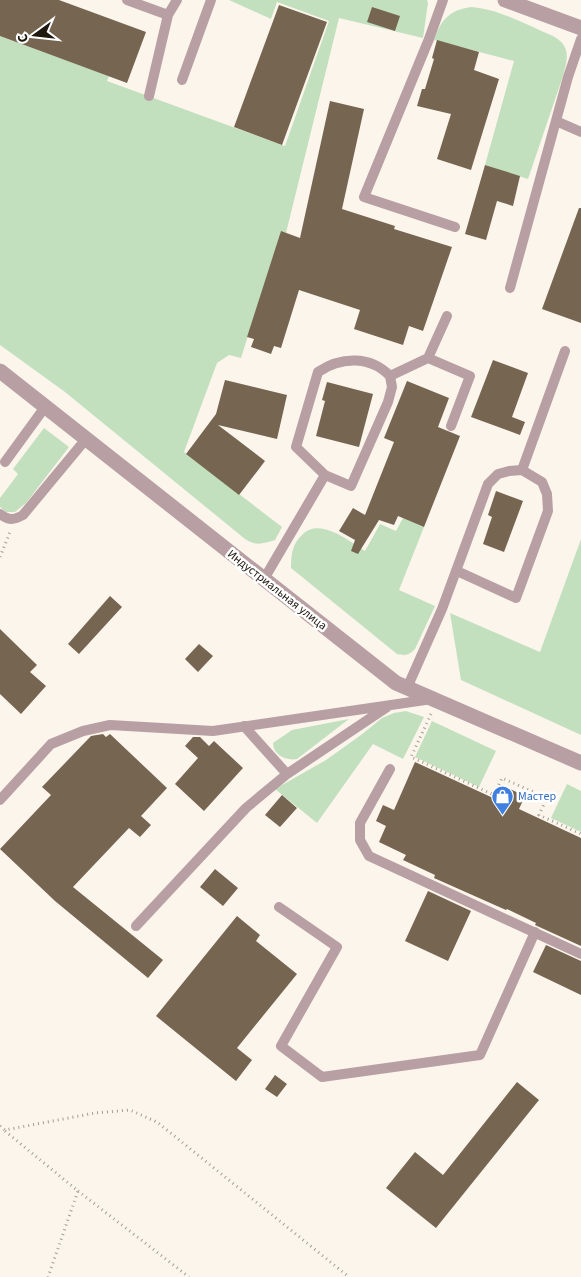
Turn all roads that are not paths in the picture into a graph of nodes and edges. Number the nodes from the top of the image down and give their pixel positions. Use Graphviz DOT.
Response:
graph roads {
  1 [pos="127,0"];
  2 [pos="178,0"];
  3 [pos="211,0"];
  4 [pos="442,0"];
  5 [pos="505,0"];
  6 [pos="168,15"];
  7 [pos="581,28"];
  8 [pos="581,38"];
  9 [pos="182,80"];
  10 [pos="149,96"];
  11 [pos="556,121"];
  12 [pos="581,132"];
  13 [pos="455,227"];
  14 [pos="510,288"];
  15 [pos="447,316"];
  16 [pos="565,351"];
  17 [pos="428,358"];
  18 [pos="0,372"];
  19 [pos="390,376"];
  20 [pos="45,407"];
  21 [pos="451,426"];
  22 [pos="86,439"];
  23 [pos="5,462"];
  24 [pos="522,470"];
  25 [pos="325,475"];
  26 [pos="0,514"];
  27 [pos="456,571"];
  28 [pos="264,579"];
  29 [pos="407,688"];
  30 [pos="434,700"];
  31 [pos="390,706"];
  32 [pos="244,726"];
  33 [pos="581,763"];
  34 [pos="390,769"];
  35 [pos="287,774"];
  36 [pos="0,800"];
  37 [pos="279,907"];
  38 [pos="136,926"];
  39 [pos="536,932"];
  40 [pos="581,954"];
  1 -- 6 [label="lane"];
  2 -- 6 [label="lane"];
  3 -- 9 [label="lane"];
  4 -- 13 [label="lane"];
  5 -- 7 [label="street"];
  6 -- 10 [label="lane"];
  8 -- 11 [label="lane"];
  11 -- 12 [label="lane"];
  11 -- 14 [label="lane"];
  15 -- 17 [label="lane"];
  16 -- 24 [label="lane"];
  17 -- 19 [label="lane"];
  17 -- 21 [label="lane"];
  18 -- 20 [label="street, Индустриальная улица"];
  19 -- 25 [label="lane"];
  19 -- 25 [label="lane"];
  20 -- 22 [label="street, Индустриальная улица"];
  20 -- 23 [label="lane"];
  22 -- 26 [label="lane"];
  22 -- 28 [label="street, Индустриальная улица"];
  24 -- 27 [label="lane"];
  24 -- 27 [label="lane"];
  25 -- 28 [label="lane"];
  27 -- 29 [label="lane"];
  28 -- 29 [label="street, Индустриальная улица"];
  29 -- 30 [label="street, Индустриальная улица"];
  30 -- 31 [label="lane"];
  30 -- 33 [label="street, Индустриальная улица"];
  31 -- 32 [label="lane"];
  31 -- 35 [label="lane"];
  32 -- 35 [label="lane"];
  32 -- 36 [label="lane"];
  34 -- 39 [label="lane"];
  35 -- 38 [label="lane"];
  37 -- 39 [label="lane"];
  39 -- 40 [label="lane"];
}
